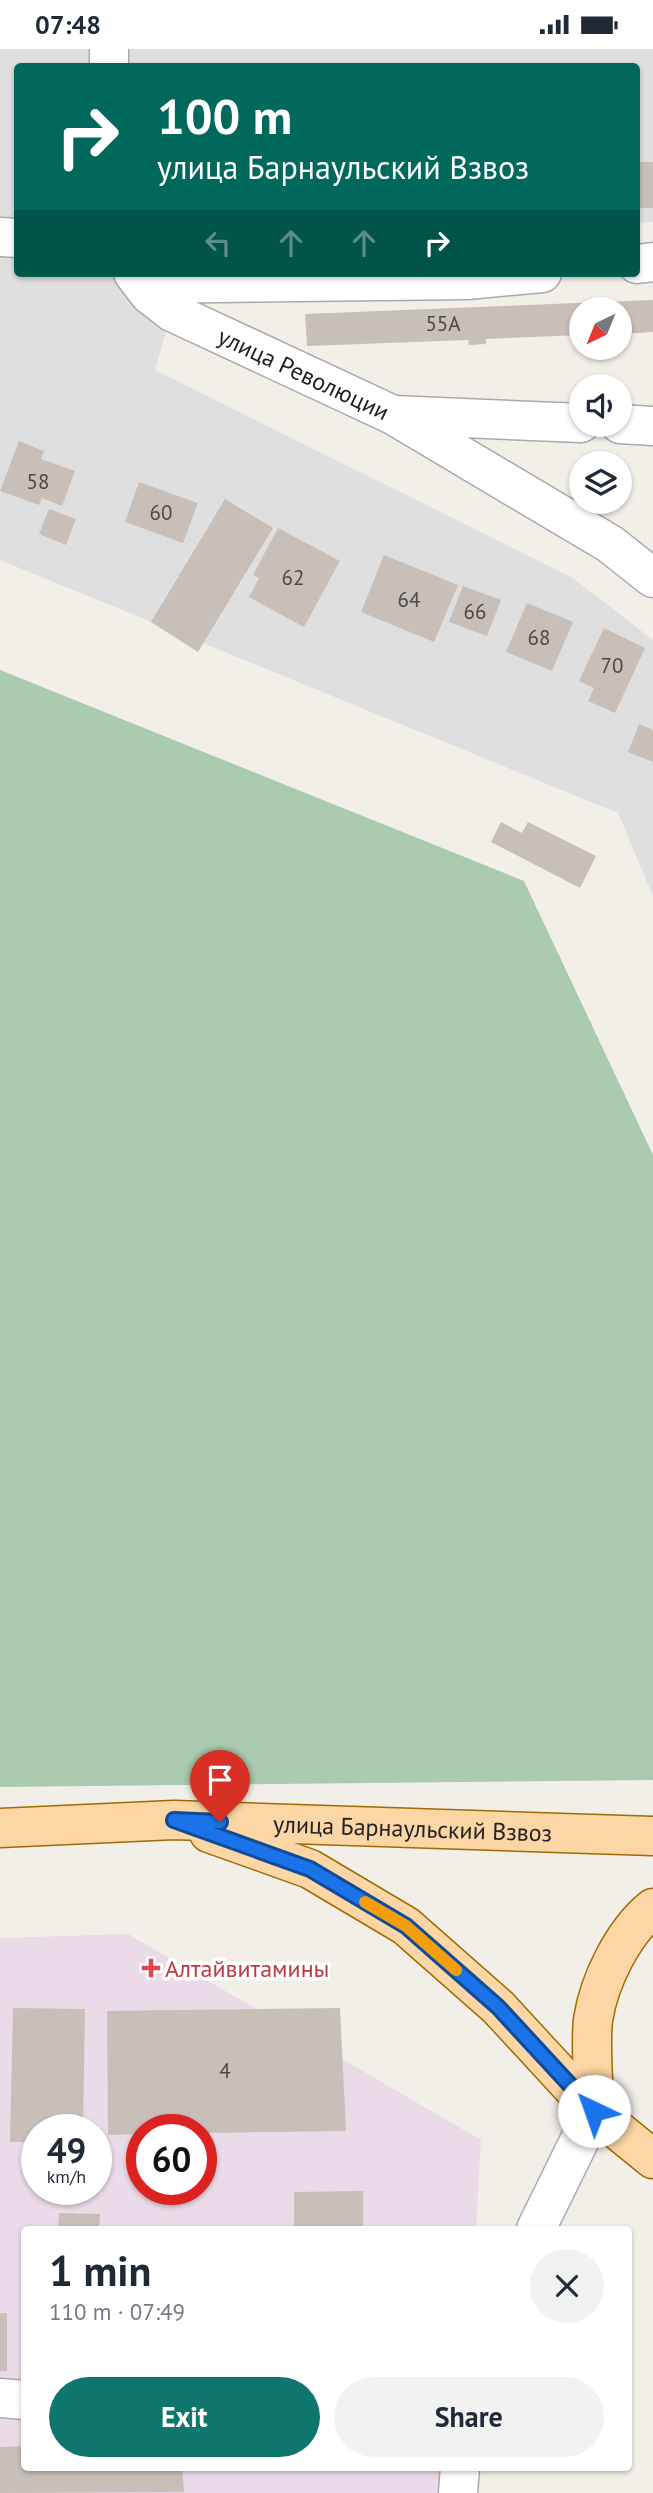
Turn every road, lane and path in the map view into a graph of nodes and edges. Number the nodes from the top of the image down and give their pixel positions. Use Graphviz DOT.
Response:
graph roads {
  1 [pos="383,277"];
  2 [pos="499,277"];
  3 [pos="138,278"];
  4 [pos="393,415"];
  5 [pos="569,422"];
  6 [pos="632,425"];
  7 [pos="653,426"];
  8 [pos="653,577"];
  9 [pos="174,1820"];
  10 [pos="0,1828"];
  11 [pos="653,1836"];
  12 [pos="653,1908"];
  13 [pos="594,2111"];
  14 [pos="653,2159"];
  15 [pos="537,2226"];
  16 [pos="0,2398"];
  17 [pos="21,2400"];
  18 [pos="460,2471"];
  19 [pos="458,2493"];
  1 -- 2 [label="street"];
  1 -- 3 [label="street"];
  3 -- 4 [label="street, улица Революции"];
  4 -- 5 [label="street, улица Революции"];
  4 -- 8 [label="street"];
  6 -- 7 [label="street"];
  9 -- 10 [label="main road, улица Барнаульский Взвоз"];
  9 -- 11 [label="main road, улица Барнаульский Взвоз"];
  9 -- 13 [label="main road"];
  12 -- 13 [label="main road"];
  13 -- 14 [label="main road"];
  13 -- 15 [label="street"];
  16 -- 17 [label="street"];
  18 -- 19 [label="street"];
}
